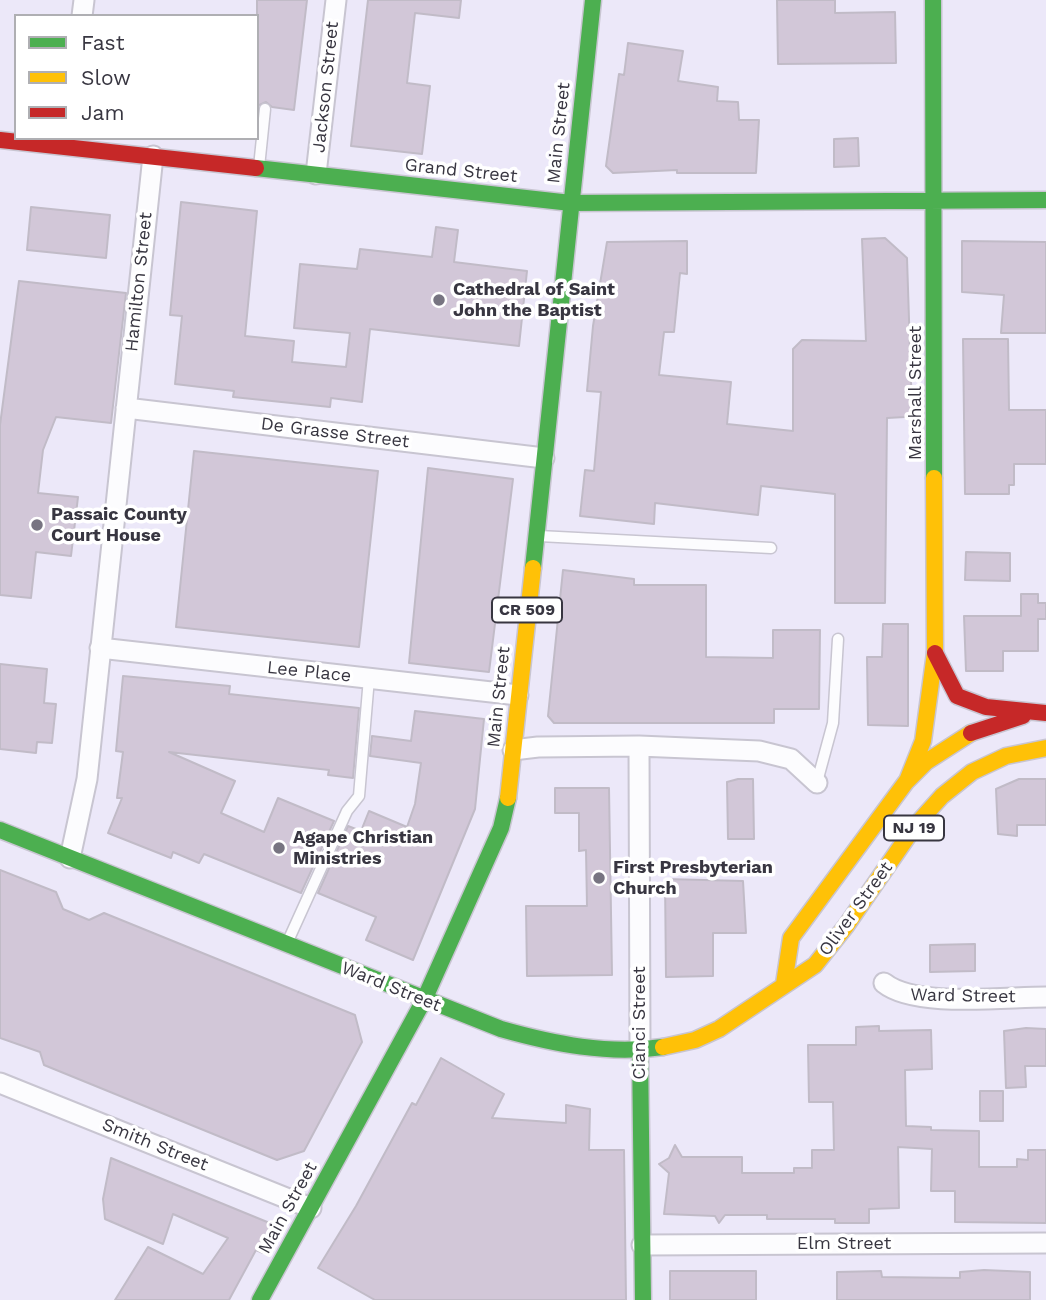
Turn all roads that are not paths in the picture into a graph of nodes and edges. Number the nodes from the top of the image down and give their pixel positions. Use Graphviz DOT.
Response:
graph roads {
  1 [pos="336,0"];
  2 [pos="593,0"];
  3 [pos="933,0"];
  4 [pos="265,109"];
  5 [pos="0,140"];
  6 [pos="68,143"];
  7 [pos="153,156"];
  8 [pos="259,168"];
  9 [pos="316,174"];
  10 [pos="1046,200"];
  11 [pos="936,201"];
  12 [pos="571,203"];
  13 [pos="126,408"];
  14 [pos="544,458"];
  15 [pos="535,536"];
  16 [pos="771,548"];
  17 [pos="838,639"];
  18 [pos="100,648"];
  19 [pos="935,653"];
  20 [pos="369,678"];
  21 [pos="518,695"];
  22 [pos="1046,714"];
  23 [pos="639,746"];
  24 [pos="1046,748"];
  25 [pos="513,750"];
  26 [pos="906,782"];
  27 [pos="817,783"];
  28 [pos="0,830"];
  29 [pos="70,858"];
  30 [pos="286,945"];
  31 [pos="884,983"];
  32 [pos="784,984"];
  33 [pos="1046,997"];
  34 [pos="424,1000"];
  35 [pos="640,1049"];
  36 [pos="0,1083"];
  37 [pos="311,1208"];
  38 [pos="1046,1243"];
  39 [pos="642,1245"];
  40 [pos="260,1300"];
  41 [pos="643,1300"];
  1 -- 9 [label="street, Jackson Street"];
  2 -- 12 [label="main road, Main Street / CR 509"];
  3 -- 11 [label="main road, Marshall Street"];
  4 -- 8 [label="lane"];
  5 -- 6 [label="main road, Grand Street"];
  6 -- 7 [label="main road, Grand Street"];
  7 -- 8 [label="main road, Grand Street"];
  7 -- 13 [label="street, Hamilton Street"];
  8 -- 9 [label="main road, Grand Street"];
  9 -- 12 [label="main road, Grand Street"];
  10 -- 11 [label="main road, Grand Street"];
  11 -- 12 [label="main road, Grand Street"];
  11 -- 19 [label="main road, Marshall Street"];
  12 -- 14 [label="main road, Main Street / CR 509"];
  13 -- 14 [label="street, De Grasse Street"];
  13 -- 18 [label="street, Hamilton Street"];
  14 -- 15 [label="main road, Main Street / CR 509"];
  15 -- 16 [label="lane"];
  15 -- 21 [label="main road, Main Street / CR 509"];
  17 -- 27 [label="lane"];
  18 -- 20 [label="street, Lee Place"];
  18 -- 29 [label="street"];
  19 -- 22 [label="main road"];
  19 -- 26 [label="main road, Marshall Street"];
  20 -- 21 [label="street, Lee Place"];
  20 -- 30 [label="lane"];
  21 -- 25 [label="main road, Main Street / CR 509"];
  22 -- 26 [label="main road, Oliver Street / NJ 19"];
  23 -- 25 [label="street"];
  23 -- 27 [label="street"];
  23 -- 35 [label="street, Cianci Street"];
  24 -- 32 [label="main road, Oliver Street / NJ 19"];
  25 -- 34 [label="main road, Main Street / CR 509"];
  26 -- 32 [label="main road, Oliver Street / NJ 19"];
  28 -- 29 [label="main road, Ward Street"];
  29 -- 30 [label="main road, Ward Street"];
  30 -- 34 [label="main road, Ward Street"];
  31 -- 33 [label="street, Ward Street"];
  32 -- 35 [label="main road, Ward Street / NJ 19"];
  34 -- 35 [label="main road, Ward Street / NJ 19"];
  34 -- 37 [label="main road, Main Street / CR 509"];
  35 -- 39 [label="main road, Cianci Street"];
  36 -- 37 [label="street, Smith Street"];
  37 -- 40 [label="main road, Main Street / CR 509"];
  38 -- 39 [label="street, Elm Street"];
  39 -- 41 [label="main road, Cianci Street"];
}
